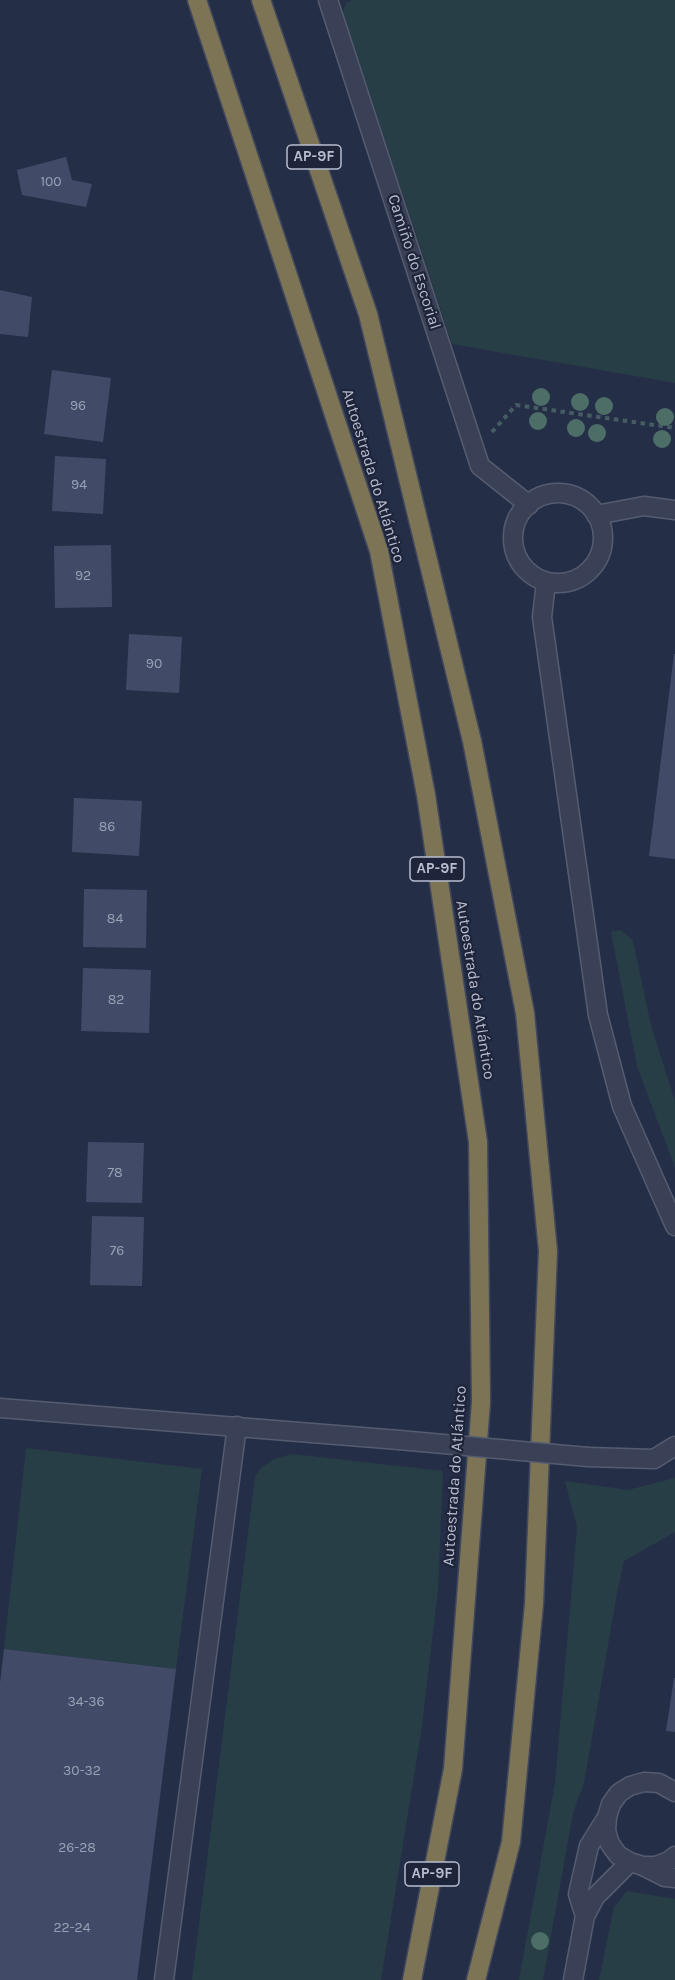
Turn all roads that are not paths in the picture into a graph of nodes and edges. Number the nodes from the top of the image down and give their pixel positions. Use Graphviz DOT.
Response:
graph roads {
  1 [pos="197,0"];
  2 [pos="261,0"];
  3 [pos="328,0"];
  4 [pos="529,505"];
  5 [pos="675,510"];
  6 [pos="596,515"];
  7 [pos="546,582"];
  8 [pos="675,1226"];
  9 [pos="0,1408"];
  10 [pos="237,1426"];
  11 [pos="675,1446"];
  12 [pos="675,1792"];
  13 [pos="607,1817"];
  14 [pos="675,1856"];
  15 [pos="636,1864"];
  16 [pos="675,1878"];
  17 [pos="585,1916"];
  18 [pos="164,1980"];
  19 [pos="412,1980"];
  20 [pos="476,1980"];
  21 [pos="573,1980"];
  1 -- 19 [label="highway, Autoestrada do Atlántico / AP-9F"];
  2 -- 20 [label="highway, Autoestrada do Atlántico / AP-9F"];
  3 -- 4 [label="street, Camiño do Escorial"];
  4 -- 6 [label="street"];
  4 -- 7 [label="street"];
  5 -- 6 [label="street"];
  6 -- 7 [label="street"];
  7 -- 8 [label="street"];
  9 -- 10 [label="street"];
  10 -- 11 [label="street, bridge"];
  10 -- 18 [label="street"];
  12 -- 13 [label="street"];
  13 -- 15 [label="street"];
  13 -- 17 [label="street"];
  14 -- 15 [label="street"];
  15 -- 16 [label="street"];
  15 -- 17 [label="street"];
  17 -- 21 [label="street"];
}
